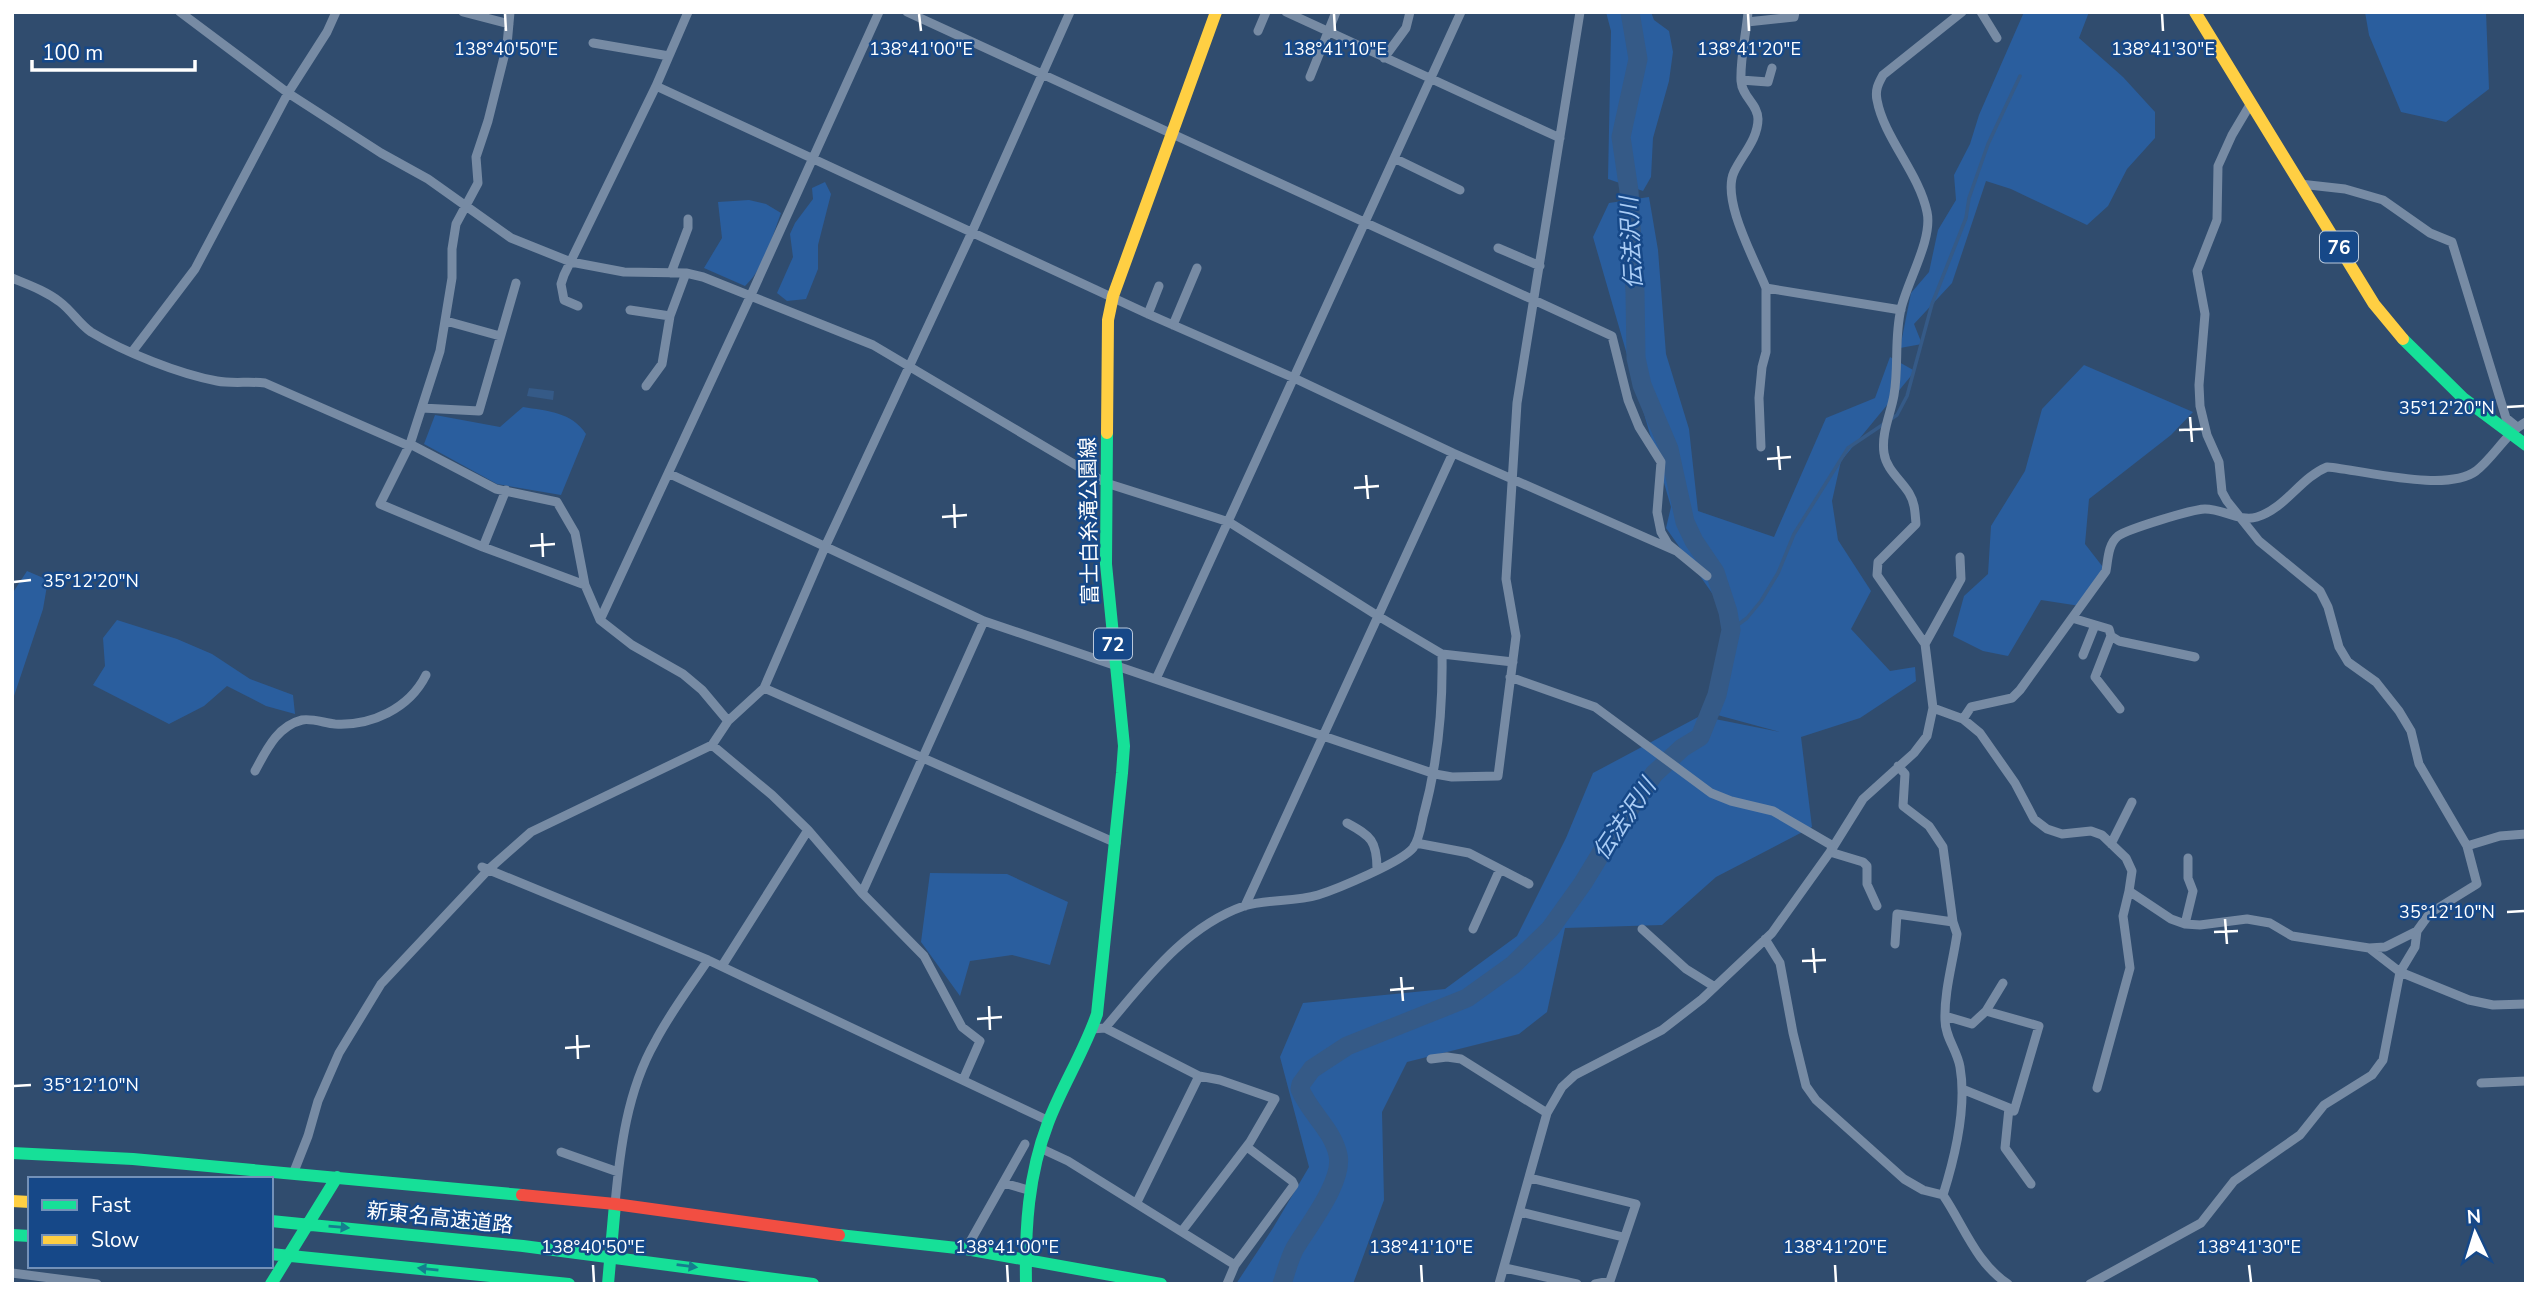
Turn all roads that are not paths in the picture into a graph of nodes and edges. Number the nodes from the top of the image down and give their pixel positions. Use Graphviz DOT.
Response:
graph roads {
  1 [pos="180,12"];
  2 [pos="336,12"];
  3 [pos="463,12"];
  4 [pos="510,12"];
  5 [pos="688,12"];
  6 [pos="879,12"];
  7 [pos="907,12"];
  8 [pos="1070,12"];
  9 [pos="1216,12"];
  10 [pos="1265,12"];
  11 [pos="1286,12"];
  12 [pos="1336,12"];
  13 [pos="1410,12"];
  14 [pos="1461,12"];
  15 [pos="1580,12"];
  16 [pos="1795,12"];
  17 [pos="1962,12"];
  18 [pos="1981,12"];
  19 [pos="2195,12"];
  20 [pos="1747,17"];
  21 [pos="509,24"];
  22 [pos="1258,31"];
  23 [pos="1329,32"];
  24 [pos="1997,38"];
  25 [pos="593,43"];
  26 [pos="669,56"];
  27 [pos="1384,58"];
  28 [pos="1772,68"];
  29 [pos="1043,75"];
  30 [pos="1310,77"];
  31 [pos="1432,80"];
  32 [pos="1741,80"];
  33 [pos="656,86"];
  34 [pos="288,93"];
  35 [pos="2251,103"];
  36 [pos="1172,135"];
  37 [pos="1560,138"];
  38 [pos="1396,159"];
  39 [pos="812,160"];
  40 [pos="2300,184"];
  41 [pos="1460,190"];
  42 [pos="464,207"];
  43 [pos="688,219"];
  44 [pos="1367,223"];
  45 [pos="972,232"];
  46 [pos="1498,248"];
  47 [pos="571,262"];
  48 [pos="1540,266"];
  49 [pos="1197,268"];
  50 [pos="671,273"];
  51 [pos="686,273"];
  52 [pos="12,278"];
  53 [pos="516,283"];
  54 [pos="1159,286"];
  55 [pos="1766,288"];
  56 [pos="751,295"];
  57 [pos="1113,296"];
  58 [pos="1535,301"];
  59 [pos="579,306"];
  60 [pos="630,310"];
  61 [pos="1901,310"];
  62 [pos="1148,314"];
  63 [pos="670,316"];
  64 [pos="446,321"];
  65 [pos="1173,325"];
  66 [pos="500,336"];
  67 [pos="132,352"];
  68 [pos="909,366"];
  69 [pos="1294,378"];
  70 [pos="646,386"];
  71 [pos="422,408"];
  72 [pos="2518,428"];
  73 [pos="410,445"];
  74 [pos="2526,445"];
  75 [pos="1761,447"];
  76 [pos="1453,453"];
  77 [pos="670,474"];
  78 [pos="1512,478"];
  79 [pos="1107,482"];
  80 [pos="506,490"];
  81 [pos="2242,518"];
  82 [pos="1229,522"];
  83 [pos="483,547"];
  84 [pos="825,547"];
  85 [pos="1676,551"];
  86 [pos="1960,557"];
  87 [pos="1707,576"];
  88 [pos="585,585"];
  89 [pos="1378,617"];
  90 [pos="2072,618"];
  91 [pos="600,620"];
  92 [pos="984,621"];
  93 [pos="2095,625"];
  94 [pos="2111,636"];
  95 [pos="1925,644"];
  96 [pos="1442,654"];
  97 [pos="2083,654"];
  98 [pos="2195,657"];
  99 [pos="1513,662"];
  100 [pos="1115,665"];
  101 [pos="426,676"];
  102 [pos="1510,677"];
  103 [pos="1156,679"];
  104 [pos="764,688"];
  105 [pos="1933,708"];
  106 [pos="2120,709"];
  107 [pos="1964,719"];
  108 [pos="728,721"];
  109 [pos="1323,736"];
  110 [pos="712,745"];
  111 [pos="922,760"];
  112 [pos="1898,766"];
  113 [pos="255,771"];
  114 [pos="1435,774"];
  115 [pos="2132,802"];
  116 [pos="1347,823"];
  117 [pos="807,830"];
  118 [pos="2526,834"];
  119 [pos="1116,843"];
  120 [pos="1416,843"];
  121 [pos="2111,844"];
  122 [pos="2467,846"];
  123 [pos="1831,849"];
  124 [pos="2188,858"];
  125 [pos="486,868"];
  126 [pos="1377,869"];
  127 [pos="1500,869"];
  128 [pos="1529,884"];
  129 [pos="2129,891"];
  130 [pos="862,892"];
  131 [pos="1245,906"];
  132 [pos="1877,906"];
  133 [pos="1953,922"];
  134 [pos="2185,924"];
  135 [pos="1473,929"];
  136 [pos="1642,929"];
  137 [pos="2417,932"];
  138 [pos="1765,939"];
  139 [pos="1895,944"];
  140 [pos="2369,948"];
  141 [pos="708,960"];
  142 [pos="722,966"];
  143 [pos="2400,972"];
  144 [pos="2003,983"];
  145 [pos="1715,987"];
  146 [pos="2526,1004"];
  147 [pos="1986,1011"];
  148 [pos="1945,1016"];
  149 [pos="1099,1028"];
  150 [pos="1431,1059"];
  151 [pos="1199,1076"];
  152 [pos="963,1080"];
  153 [pos="2526,1081"];
  154 [pos="2481,1083"];
  155 [pos="2097,1088"];
  156 [pos="1962,1089"];
  157 [pos="2009,1108"];
  158 [pos="1547,1113"];
  159 [pos="1049,1121"];
  160 [pos="1025,1144"];
  161 [pos="1247,1147"];
  162 [pos="1040,1148"];
  163 [pos="561,1152"];
  164 [pos="12,1153"];
  165 [pos="618,1172"];
  166 [pos="293,1174"];
  167 [pos="337,1177"];
  168 [pos="1530,1178"];
  169 [pos="1004,1183"];
  170 [pos="2031,1184"];
  171 [pos="1028,1190"];
  172 [pos="1943,1195"];
  173 [pos="1136,1202"];
  174 [pos="615,1210"];
  175 [pos="1520,1212"];
  176 [pos="273,1221"];
  177 [pos="1182,1231"];
  178 [pos="1623,1237"];
  179 [pos="966,1249"];
  180 [pos="273,1254"];
  181 [pos="1026,1261"];
  182 [pos="1235,1265"];
  183 [pos="1505,1268"];
  184 [pos="12,1273"];
  185 [pos="272,1281"];
  186 [pos="1026,1281"];
  187 [pos="97,1284"];
  188 [pos="569,1284"];
  189 [pos="608,1284"];
  190 [pos="813,1284"];
  191 [pos="1161,1284"];
  192 [pos="1227,1284"];
  193 [pos="1499,1284"];
  194 [pos="1577,1284"];
  195 [pos="1595,1284"];
  196 [pos="2008,1284"];
  197 [pos="2090,1284"];
  1 -- 34 [label="street"];
  2 -- 34 [label="street"];
  3 -- 21 [label="street"];
  4 -- 21 [label="street"];
  5 -- 26 [label="street"];
  6 -- 39 [label="street"];
  7 -- 29 [label="street"];
  8 -- 29 [label="street"];
  9 -- 36 [label="main road, 富士白糸滝公園線 / 72"];
  10 -- 22 [label="street"];
  11 -- 23 [label="street"];
  12 -- 23 [label="street"];
  13 -- 27 [label="street"];
  14 -- 31 [label="street"];
  15 -- 37 [label="street"];
  16 -- 20 [label="street"];
  17 -- 61 [label="street"];
  18 -- 24 [label="street"];
  19 -- 35 [label="main road, 76"];
  20 -- 32 [label="street"];
  21 -- 42 [label="street"];
  23 -- 27 [label="street"];
  23 -- 30 [label="street"];
  25 -- 26 [label="street"];
  26 -- 33 [label="street"];
  27 -- 31 [label="street"];
  28 -- 32 [label="street"];
  29 -- 36 [label="street"];
  29 -- 45 [label="street"];
  31 -- 37 [label="street"];
  31 -- 38 [label="street"];
  32 -- 55 [label="street"];
  33 -- 39 [label="street"];
  33 -- 47 [label="street"];
  34 -- 42 [label="street"];
  34 -- 67 [label="street"];
  35 -- 40 [label="main road, 76"];
  35 -- 81 [label="street"];
  36 -- 44 [label="street"];
  36 -- 57 [label="main road, 富士白糸滝公園線 / 72"];
  37 -- 48 [label="street"];
  38 -- 41 [label="street"];
  38 -- 44 [label="street"];
  39 -- 45 [label="street"];
  39 -- 56 [label="street"];
  40 -- 72 [label="main road, 76"];
  40 -- 72 [label="street"];
  42 -- 47 [label="street"];
  42 -- 64 [label="street"];
  43 -- 50 [label="street"];
  44 -- 58 [label="street"];
  44 -- 69 [label="street"];
  45 -- 57 [label="street"];
  45 -- 68 [label="street"];
  46 -- 48 [label="street"];
  47 -- 50 [label="street"];
  47 -- 59 [label="street"];
  48 -- 58 [label="street"];
  49 -- 65 [label="street"];
  50 -- 51 [label="street"];
  51 -- 56 [label="street"];
  51 -- 63 [label="street"];
  52 -- 67 [label="street"];
  53 -- 66 [label="street"];
  54 -- 62 [label="street"];
  55 -- 61 [label="street"];
  55 -- 75 [label="street"];
  56 -- 68 [label="street"];
  56 -- 77 [label="street"];
  57 -- 62 [label="street"];
  57 -- 79 [label="main road, 富士白糸滝公園線 / 72"];
  58 -- 78 [label="street"];
  58 -- 85 [label="street"];
  60 -- 63 [label="street"];
  61 -- 95 [label="street"];
  62 -- 65 [label="street"];
  63 -- 70 [label="street"];
  64 -- 66 [label="street"];
  64 -- 71 [label="street"];
  65 -- 69 [label="street"];
  66 -- 71 [label="street"];
  67 -- 73 [label="street"];
  68 -- 79 [label="street"];
  68 -- 84 [label="street"];
  69 -- 76 [label="street"];
  69 -- 82 [label="street"];
  71 -- 73 [label="street"];
  72 -- 74 [label="main road, 76"];
  72 -- 81 [label="street"];
  73 -- 80 [label="street"];
  73 -- 83 [label="street"];
  76 -- 78 [label="street"];
  76 -- 89 [label="street"];
  77 -- 84 [label="street"];
  77 -- 91 [label="street"];
  78 -- 85 [label="street"];
  78 -- 99 [label="street"];
  79 -- 82 [label="street"];
  79 -- 100 [label="main road, 富士白糸滝公園線 / 72"];
  80 -- 83 [label="street"];
  80 -- 88 [label="street"];
  81 -- 90 [label="street"];
  81 -- 122 [label="street"];
  82 -- 89 [label="street"];
  82 -- 103 [label="street"];
  83 -- 88 [label="street"];
  84 -- 92 [label="street"];
  84 -- 104 [label="street"];
  85 -- 87 [label="street"];
  86 -- 95 [label="street"];
  88 -- 91 [label="street"];
  89 -- 96 [label="street"];
  89 -- 109 [label="street"];
  90 -- 93 [label="street"];
  90 -- 107 [label="street"];
  91 -- 108 [label="street"];
  92 -- 100 [label="street"];
  92 -- 111 [label="street"];
  93 -- 94 [label="street"];
  93 -- 97 [label="street"];
  94 -- 98 [label="street"];
  94 -- 106 [label="street"];
  95 -- 105 [label="street"];
  96 -- 99 [label="street"];
  96 -- 114 [label="street"];
  99 -- 102 [label="street"];
  100 -- 103 [label="street"];
  100 -- 119 [label="main road, 富士白糸滝公園線 / 72"];
  101 -- 113 [label="street"];
  102 -- 114 [label="street"];
  102 -- 123 [label="street"];
  103 -- 109 [label="street"];
  104 -- 108 [label="street"];
  104 -- 111 [label="street"];
  105 -- 107 [label="street"];
  105 -- 112 [label="street"];
  107 -- 121 [label="street"];
  108 -- 110 [label="street"];
  109 -- 114 [label="street"];
  109 -- 131 [label="street"];
  110 -- 117 [label="street"];
  110 -- 125 [label="street"];
  111 -- 119 [label="street"];
  111 -- 130 [label="street"];
  112 -- 123 [label="street"];
  112 -- 133 [label="street"];
  114 -- 120 [label="street"];
  115 -- 121 [label="street"];
  116 -- 126 [label="street"];
  117 -- 130 [label="street"];
  117 -- 142 [label="street"];
  118 -- 122 [label="street"];
  119 -- 149 [label="main road, 富士白糸滝公園線 / 72"];
  120 -- 126 [label="street"];
  120 -- 127 [label="street"];
  121 -- 129 [label="street"];
  122 -- 137 [label="street"];
  123 -- 132 [label="street"];
  123 -- 138 [label="street"];
  124 -- 134 [label="street"];
  125 -- 141 [label="street"];
  125 -- 166 [label="street"];
  126 -- 131 [label="street"];
  127 -- 128 [label="street"];
  127 -- 135 [label="street"];
  129 -- 134 [label="street"];
  129 -- 155 [label="street"];
  130 -- 152 [label="street"];
  131 -- 149 [label="street"];
  133 -- 139 [label="street"];
  133 -- 148 [label="street"];
  134 -- 140 [label="street"];
  136 -- 145 [label="street"];
  137 -- 140 [label="street"];
  137 -- 143 [label="street"];
  138 -- 145 [label="street"];
  138 -- 172 [label="street"];
  140 -- 143 [label="street"];
  141 -- 142 [label="street"];
  141 -- 165 [label="street"];
  142 -- 152 [label="street"];
  143 -- 146 [label="street"];
  143 -- 197 [label="street"];
  144 -- 147 [label="street"];
  145 -- 158 [label="street"];
  147 -- 148 [label="street"];
  147 -- 157 [label="street"];
  148 -- 156 [label="street"];
  149 -- 151 [label="street"];
  149 -- 159 [label="main road, 富士白糸滝公園線 / 72"];
  150 -- 158 [label="street"];
  151 -- 161 [label="street"];
  151 -- 173 [label="street"];
  152 -- 159 [label="street"];
  153 -- 154 [label="street"];
  156 -- 157 [label="street"];
  156 -- 172 [label="street"];
  157 -- 170 [label="street"];
  158 -- 168 [label="street"];
  159 -- 162 [label="main road, 富士白糸滝公園線 / 72"];
  160 -- 169 [label="street"];
  161 -- 177 [label="street"];
  161 -- 182 [label="street"];
  162 -- 171 [label="main road, 富士白糸滝公園線 / 72"];
  162 -- 173 [label="street"];
  163 -- 165 [label="street"];
  164 -- 166 [label="main road"];
  165 -- 174 [label="street"];
  166 -- 167 [label="main road"];
  167 -- 174 [label="main road"];
  167 -- 185 [label="main road"];
  168 -- 175 [label="street"];
  168 -- 178 [label="street"];
  169 -- 171 [label="street"];
  169 -- 179 [label="street"];
  171 -- 181 [label="main road, 富士白糸滝公園線 / 72"];
  172 -- 196 [label="street"];
  173 -- 177 [label="street"];
  174 -- 179 [label="main road"];
  174 -- 189 [label="main road"];
  175 -- 178 [label="street"];
  175 -- 183 [label="street"];
  176 -- 190 [label="main road, 新東名高速道路, one-way"];
  177 -- 182 [label="street"];
  178 -- 195 [label="street"];
  179 -- 181 [label="main road"];
  188 -- 180 [label="main road, one-way"];
  181 -- 186 [label="main road, 富士白糸滝公園線 / 72"];
  181 -- 191 [label="main road"];
  182 -- 192 [label="street"];
  183 -- 193 [label="street"];
  183 -- 194 [label="street"];
  184 -- 187 [label="street"];
}
